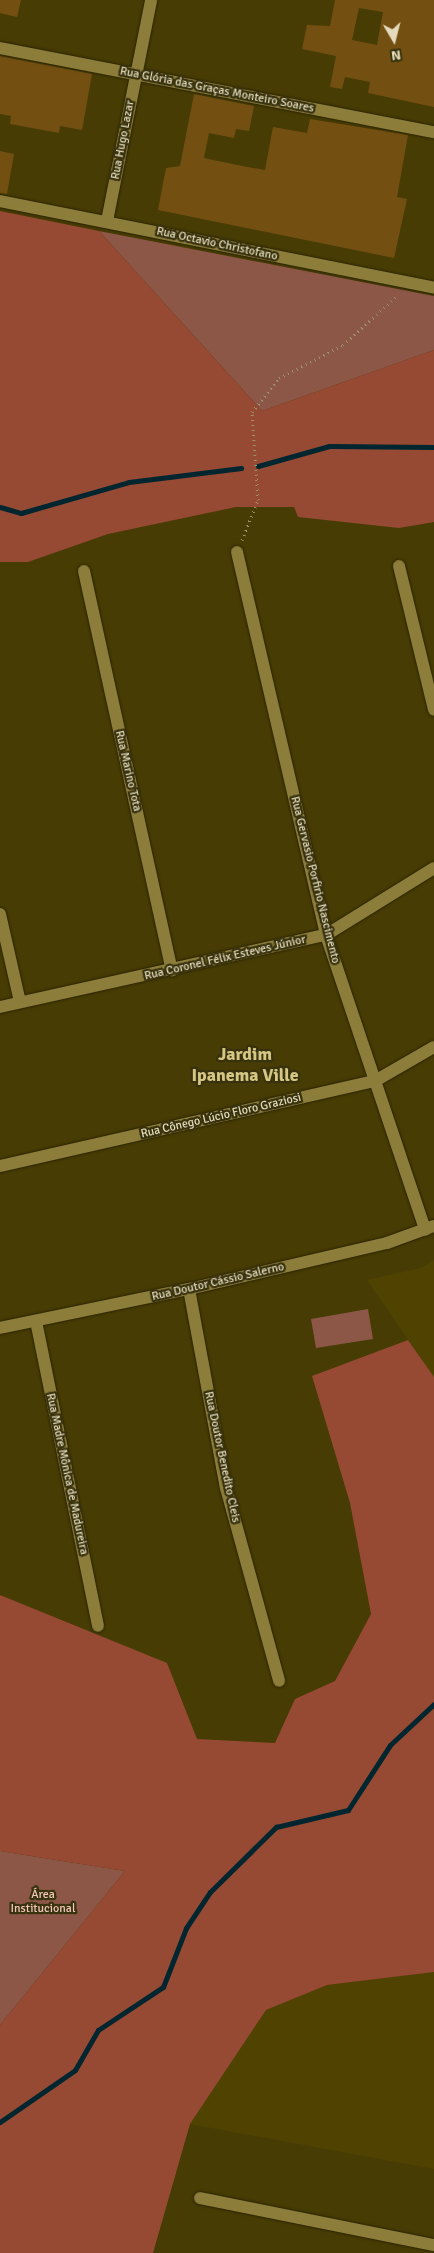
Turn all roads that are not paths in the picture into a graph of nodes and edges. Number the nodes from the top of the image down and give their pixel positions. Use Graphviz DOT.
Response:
graph roads {
  1 [pos="151,0"];
  2 [pos="0,48"];
  3 [pos="136,74"];
  4 [pos="434,132"];
  5 [pos="0,201"];
  6 [pos="107,221"];
  7 [pos="434,288"];
  8 [pos="237,552"];
  9 [pos="399,566"];
  10 [pos="84,571"];
  11 [pos="434,710"];
  12 [pos="434,868"];
  13 [pos="0,914"];
  14 [pos="326,935"];
  15 [pos="172,970"];
  16 [pos="20,1002"];
  17 [pos="0,1007"];
  18 [pos="434,1047"];
  19 [pos="375,1082"];
  20 [pos="0,1166"];
  21 [pos="429,1228"];
  22 [pos="190,1289"];
  23 [pos="36,1322"];
  24 [pos="0,1328"];
  25 [pos="98,1626"];
  26 [pos="279,1681"];
  27 [pos="200,2198"];
  28 [pos="434,2245"];
  1 -- 3 [label="street, Rua Hugo Lazar"];
  2 -- 3 [label="street, Rua Glória das Graças Monteiro Soares"];
  3 -- 4 [label="street, Rua Glória das Graças Monteiro Soares"];
  3 -- 6 [label="street, Rua Hugo Lazar"];
  5 -- 6 [label="street, Rua Octavio Christofano"];
  6 -- 7 [label="street, Rua Octavio Christofano"];
  8 -- 14 [label="street, Rua Gervasio Porfirio Nascimento"];
  9 -- 11 [label="street"];
  10 -- 15 [label="street, Rua Marino Tota"];
  12 -- 14 [label="street, Rua Coronel Félix Esteves Júnior"];
  13 -- 16 [label="street"];
  14 -- 15 [label="street, Rua Coronel Félix Esteves Júnior"];
  14 -- 19 [label="street, Rua Gervasio Porfirio Nascimento"];
  15 -- 16 [label="street, Rua Coronel Félix Esteves Júnior"];
  16 -- 17 [label="street, Rua Coronel Félix Esteves Júnior"];
  18 -- 19 [label="street, Rua Cônego Lúcio Floro Graziosi"];
  19 -- 20 [label="street, Rua Cônego Lúcio Floro Graziosi"];
  19 -- 21 [label="street, Rua Gervasio Porfirio Nascimento"];
  21 -- 22 [label="street, Rua Doutor Cássio Salerno"];
  22 -- 23 [label="street, Rua Doutor Cássio Salerno"];
  22 -- 26 [label="street, Rua Doutor Benedito Cleis"];
  23 -- 24 [label="street, Rua Doutor Cássio Salerno"];
  23 -- 25 [label="street, Rua Madre Mônica de Madureira"];
  27 -- 28 [label="street"];
}
